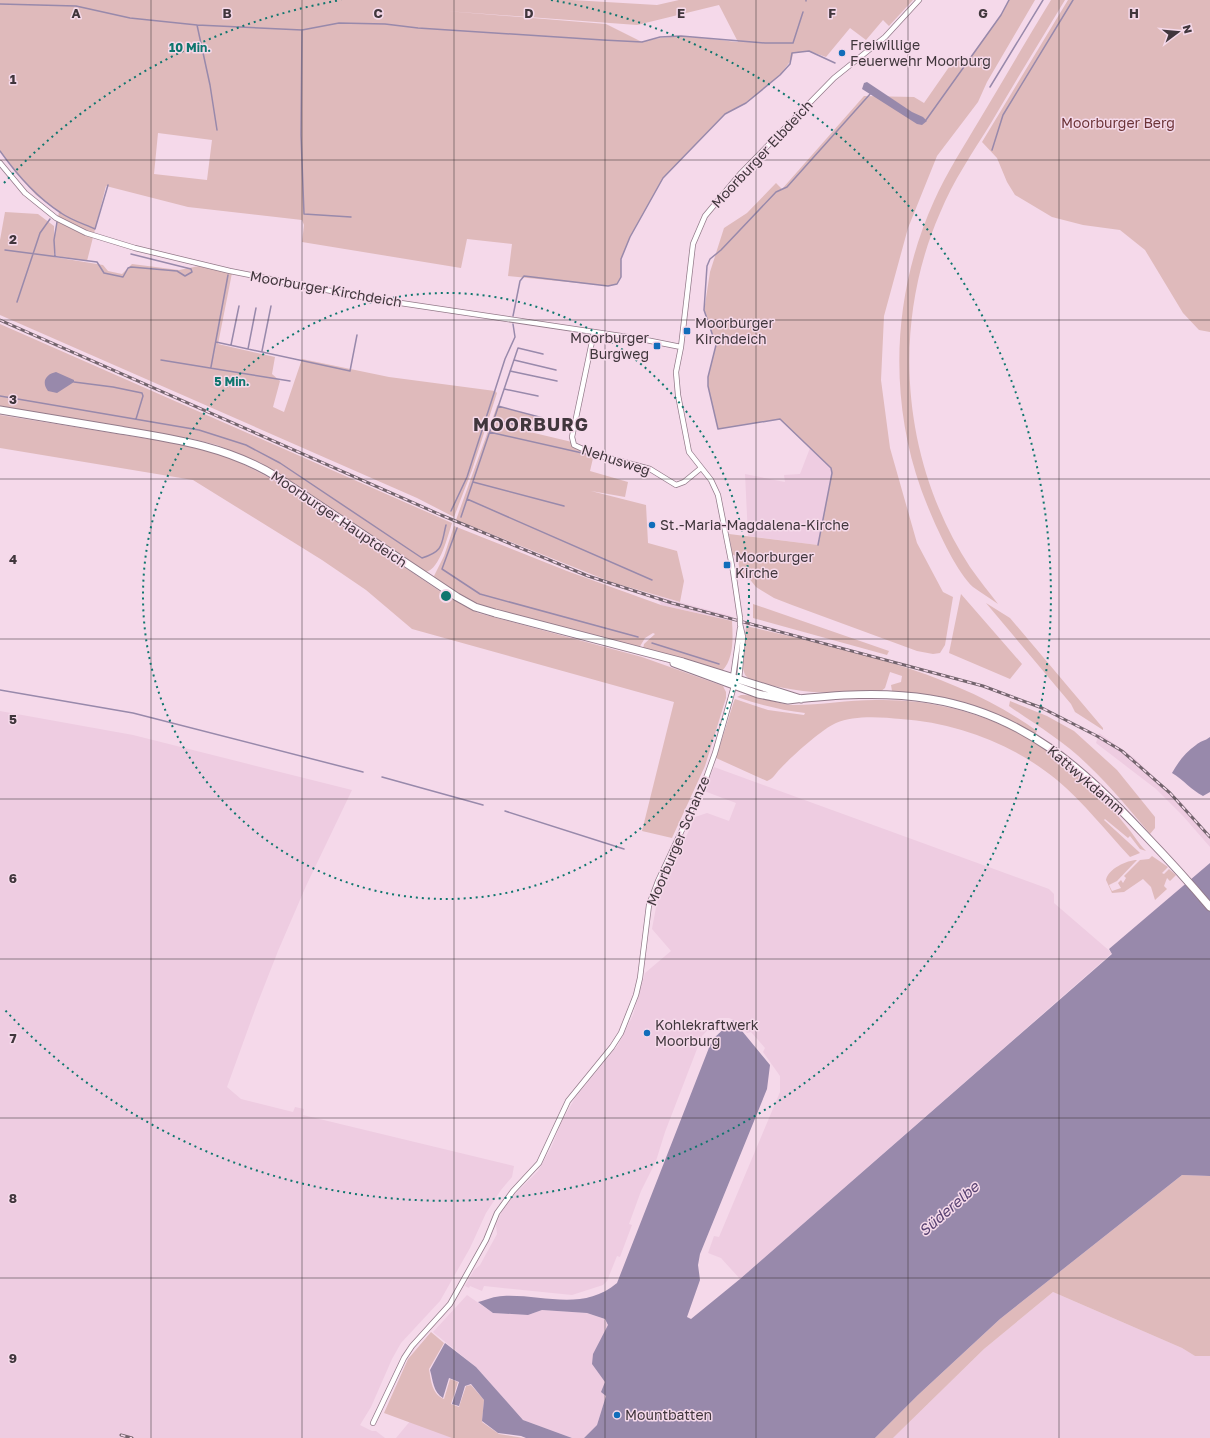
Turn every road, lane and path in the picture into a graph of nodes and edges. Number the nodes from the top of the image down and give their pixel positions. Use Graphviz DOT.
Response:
graph roads {
  1 [pos="919,0"];
  2 [pos="0,163"];
  3 [pos="594,332"];
  4 [pos="681,347"];
  5 [pos="0,410"];
  6 [pos="701,468"];
  7 [pos="735,681"];
  8 [pos="1210,907"];
  9 [pos="373,1423"];
  1 -- 4 [label="street, Moorburger Elbdeich"];
  2 -- 3 [label="street, Moorburger Kirchdeich"];
  3 -- 4 [label="street, Moorburger Kirchdeich"];
  3 -- 6 [label="street, Nehusweg"];
  4 -- 6 [label="street, Moorburger Elbdeich"];
  5 -- 7 [label="main road, Moorburger Hauptdeich"];
  6 -- 7 [label="street, Moorburger Elbdeich, bridge"];
  7 -- 8 [label="main road, Kattwykdamm"];
  7 -- 9 [label="street, Moorburger Schanze"];
}
